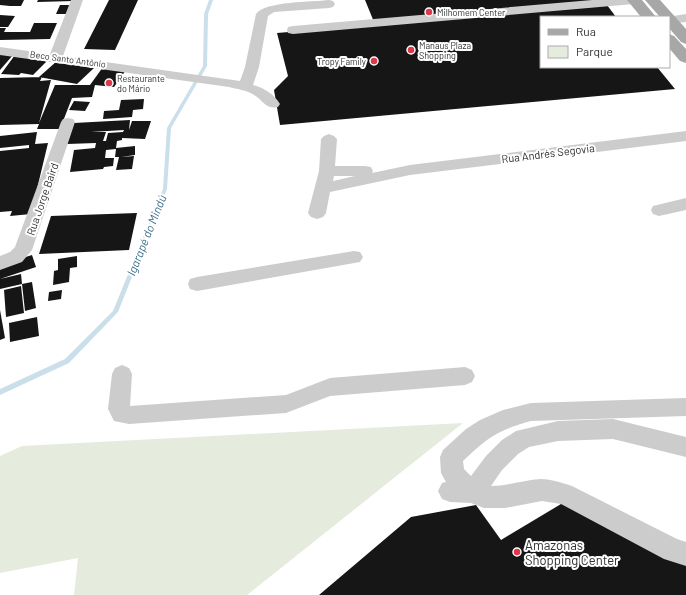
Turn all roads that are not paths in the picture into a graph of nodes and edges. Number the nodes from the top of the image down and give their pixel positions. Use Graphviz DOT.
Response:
graph roads {
  1 [pos="77,0"];
  2 [pos="634,0"];
  3 [pos="652,0"];
  4 [pos="329,4"];
  5 [pos="648,16"];
  6 [pos="667,16"];
  7 [pos="670,18"];
  8 [pos="686,18"];
  9 [pos="670,19"];
  10 [pos="282,21"];
  11 [pos="366,24"];
  12 [pos="293,30"];
  13 [pos="686,39"];
  14 [pos="670,40"];
  15 [pos="0,51"];
  16 [pos="55,58"];
  17 [pos="686,58"];
  18 [pos="245,87"];
  19 [pos="273,104"];
  20 [pos="68,122"];
  21 [pos="686,136"];
  22 [pos="329,139"];
  23 [pos="410,170"];
  24 [pos="327,172"];
  25 [pos="324,188"];
  26 [pos="686,204"];
  27 [pos="686,209"];
  28 [pos="317,214"];
  29 [pos="354,257"];
  30 [pos="0,263"];
  31 [pos="197,284"];
  32 [pos="122,374"];
  33 [pos="465,376"];
  34 [pos="686,407"];
  35 [pos="686,447"];
  36 [pos="450,491"];
  37 [pos="473,492"];
  38 [pos="686,554"];
  1 -- 16 [label="street"];
  2 -- 5 [label="main road"];
  2 -- 11 [label="street"];
  3 -- 6 [label="main road"];
  4 -- 18 [label="street"];
  7 -- 8 [label="street"];
  9 -- 13 [label="main road"];
  10 -- 11 [label="street"];
  11 -- 12 [label="street"];
  14 -- 17 [label="main road"];
  15 -- 16 [label="street, Beco Santo Antônio"];
  16 -- 18 [label="street, Beco Santo Antônio"];
  18 -- 19 [label="street, Beco Santo Antônio"];
  20 -- 30 [label="street, Rua Jorge Baird"];
  21 -- 23 [label="street, Rua Andrés Segovia"];
  22 -- 24 [label="street"];
  23 -- 24 [label="street, Rua Andrés Segovia"];
  23 -- 25 [label="street, Rua Andrés Segovia"];
  24 -- 25 [label="street"];
  25 -- 28 [label="street"];
  26 -- 27 [label="street"];
  29 -- 31 [label="street"];
  32 -- 33 [label="street"];
  34 -- 37 [label="street"];
  35 -- 37 [label="street"];
  36 -- 37 [label="street"];
  37 -- 38 [label="street"];
}
